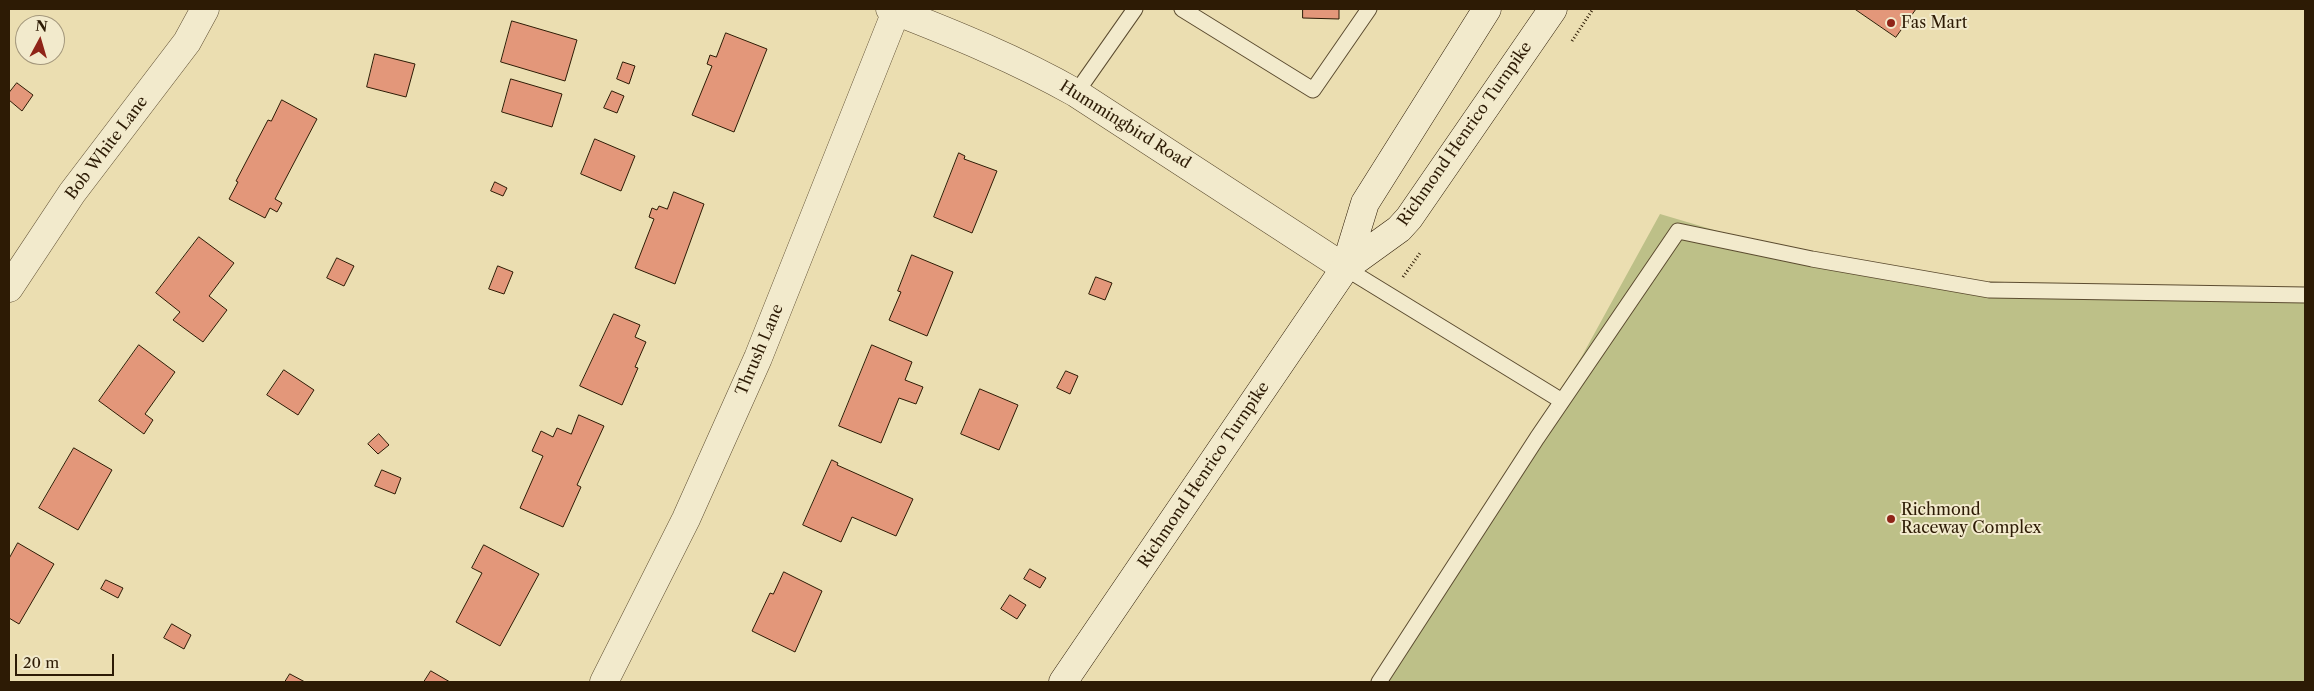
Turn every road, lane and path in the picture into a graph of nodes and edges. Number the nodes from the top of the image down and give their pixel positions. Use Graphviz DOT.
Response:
graph roads {
  1 [pos="205,9"];
  2 [pos="1135,9"];
  3 [pos="1182,9"];
  4 [pos="1369,9"];
  5 [pos="1487,9"];
  6 [pos="1553,9"];
  7 [pos="895,10"];
  8 [pos="1076,93"];
  9 [pos="1345,268"];
  10 [pos="9,288"];
  11 [pos="2305,295"];
  12 [pos="1562,401"];
  13 [pos="604,682"];
  14 [pos="1063,682"];
  15 [pos="1379,682"];
  1 -- 10 [label="street, Bob White Lane"];
  2 -- 8 [label="lane"];
  3 -- 4 [label="lane"];
  5 -- 9 [label="street, Richmond Henrico Turnpike"];
  6 -- 9 [label="street, Richmond Henrico Turnpike"];
  7 -- 8 [label="street, Hummingbird Road"];
  7 -- 13 [label="street, Thrush Lane"];
  8 -- 9 [label="street, Hummingbird Road"];
  9 -- 12 [label="lane"];
  9 -- 14 [label="street, Richmond Henrico Turnpike"];
  11 -- 12 [label="lane"];
  12 -- 15 [label="lane"];
}
